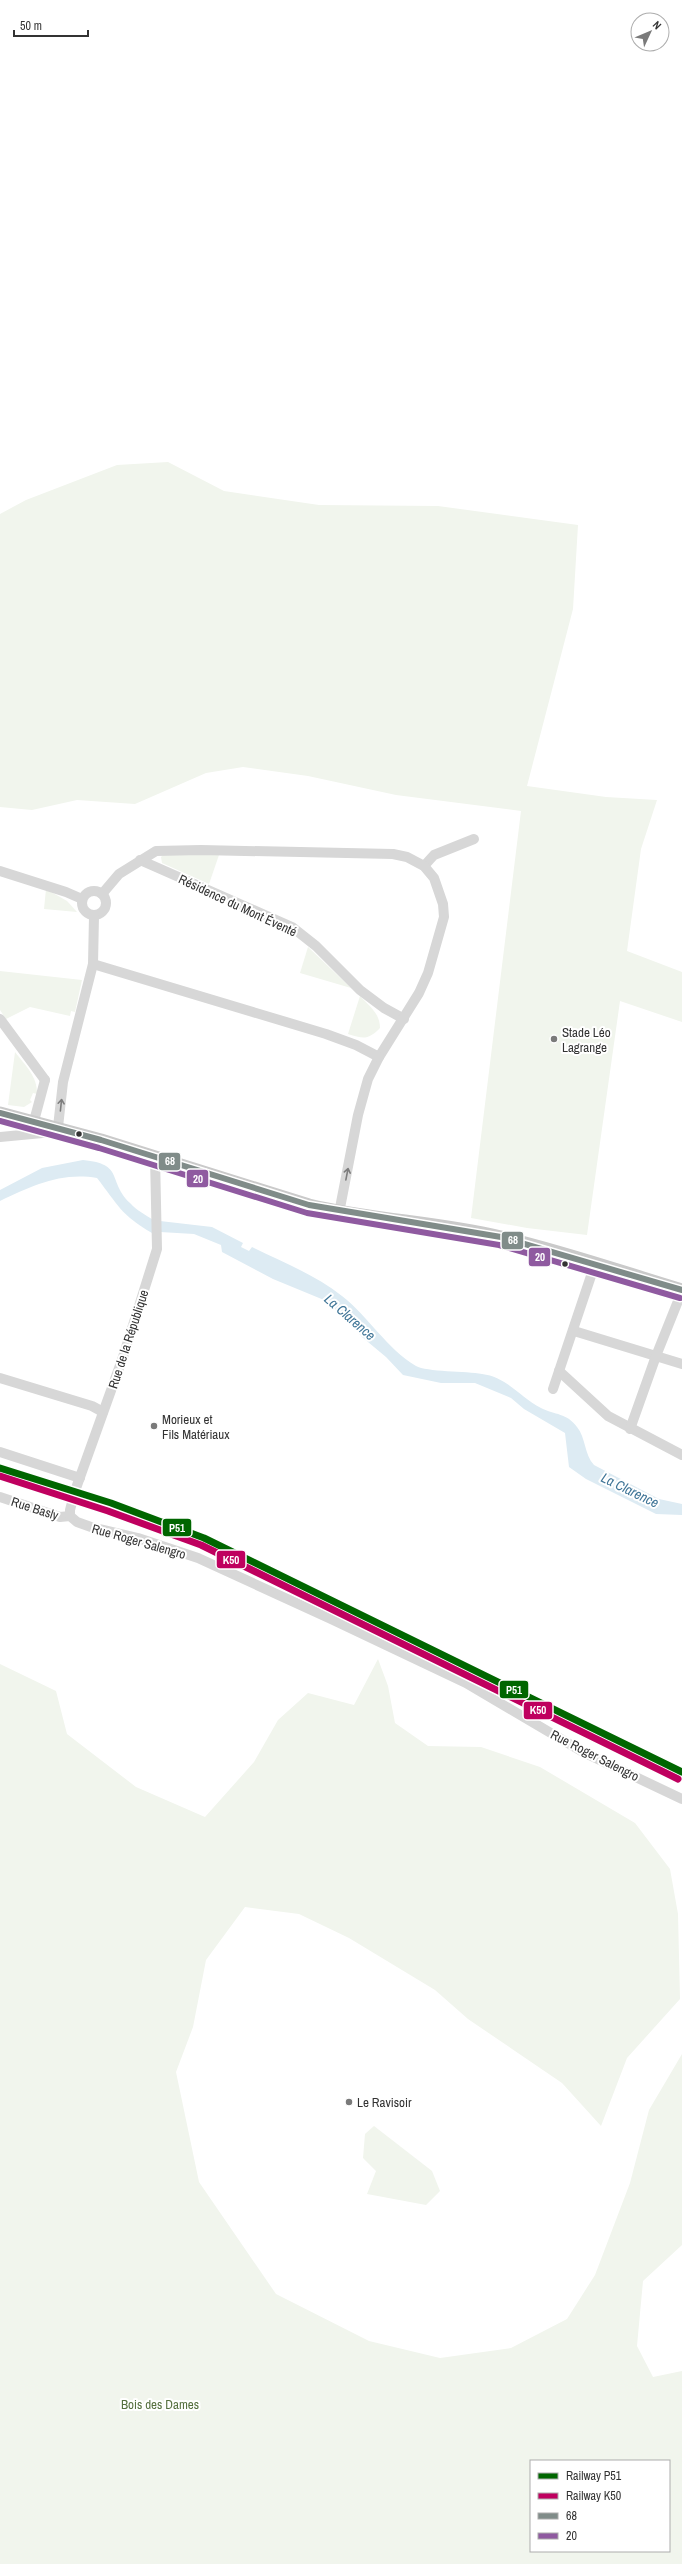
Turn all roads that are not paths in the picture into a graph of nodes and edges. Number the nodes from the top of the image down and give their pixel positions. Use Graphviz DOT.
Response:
graph roads {
  1 [pos="474,839"];
  2 [pos="140,860"];
  3 [pos="424,866"];
  4 [pos="0,871"];
  5 [pos="102,894"];
  6 [pos="82,899"];
  7 [pos="94,916"];
  8 [pos="93,964"];
  9 [pos="404,1019"];
  10 [pos="0,1020"];
  11 [pos="379,1057"];
  12 [pos="45,1080"];
  13 [pos="63,1082"];
  14 [pos="0,1113"];
  15 [pos="34,1121"];
  16 [pos="58,1127"];
  17 [pos="0,1137"];
  18 [pos="155,1157"];
  19 [pos="339,1212"];
  20 [pos="595,1264"];
  21 [pos="682,1290"];
  22 [pos="574,1331"];
  23 [pos="656,1356"];
  24 [pos="682,1364"];
  25 [pos="559,1371"];
  26 [pos="0,1378"];
  27 [pos="553,1389"];
  28 [pos="103,1412"];
  29 [pos="630,1429"];
  30 [pos="0,1452"];
  31 [pos="682,1455"];
  32 [pos="80,1478"];
  33 [pos="0,1497"];
  34 [pos="70,1516"];
  35 [pos="682,1799"];
  1 -- 3 [label="street"];
  2 -- 3 [label="street"];
  2 -- 5 [label="street"];
  2 -- 9 [label="street, Résidence du Mont Éventé"];
  3 -- 9 [label="street"];
  4 -- 6 [label="street"];
  5 -- 6 [label="street"];
  5 -- 7 [label="street"];
  6 -- 7 [label="street"];
  7 -- 8 [label="street"];
  8 -- 11 [label="street"];
  8 -- 13 [label="street"];
  9 -- 11 [label="street"];
  10 -- 12 [label="street"];
  19 -- 11 [label="street, one-way"];
  12 -- 13 [label="street"];
  12 -- 15 [label="street"];
  16 -- 13 [label="street, one-way"];
  14 -- 15 [label="main road"];
  15 -- 16 [label="main road"];
  16 -- 17 [label="street"];
  16 -- 18 [label="main road"];
  18 -- 19 [label="main road"];
  18 -- 28 [label="street, Rue de la République"];
  19 -- 20 [label="main road"];
  20 -- 21 [label="main road"];
  20 -- 22 [label="street"];
  21 -- 23 [label="street"];
  22 -- 23 [label="street"];
  22 -- 25 [label="street"];
  23 -- 24 [label="street"];
  23 -- 29 [label="street"];
  25 -- 27 [label="street"];
  25 -- 29 [label="street"];
  26 -- 28 [label="street"];
  28 -- 32 [label="street, Rue de la République"];
  29 -- 31 [label="street"];
  30 -- 32 [label="street"];
  32 -- 34 [label="street, Rue de la République"];
  33 -- 34 [label="street, Rue Basly"];
  34 -- 35 [label="street, Rue Roger Salengro"];
}
